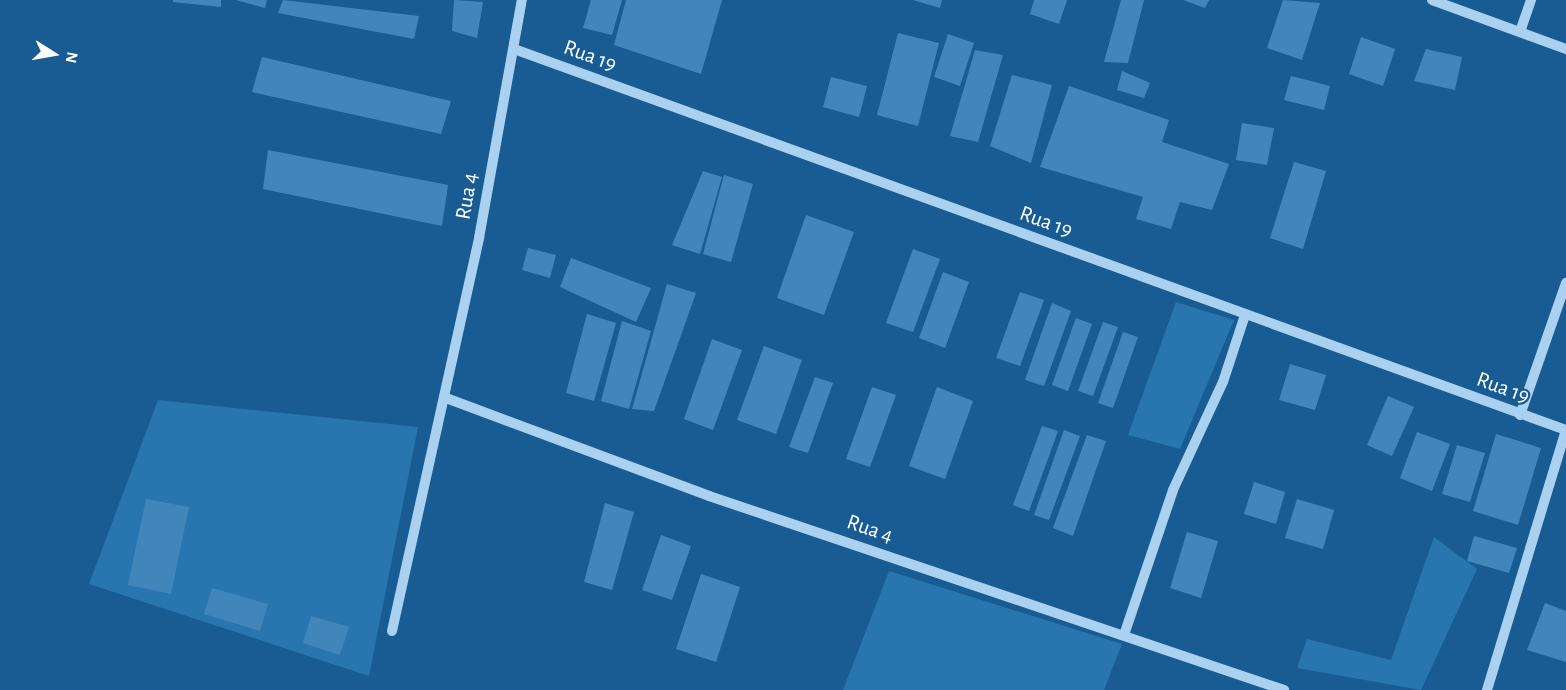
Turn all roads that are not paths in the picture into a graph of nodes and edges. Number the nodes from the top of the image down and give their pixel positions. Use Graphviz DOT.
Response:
graph roads {
  1 [pos="522,0"];
  2 [pos="1432,0"];
  3 [pos="1531,0"];
  4 [pos="1521,30"];
  5 [pos="514,49"];
  6 [pos="1566,49"];
  7 [pos="1566,283"];
  8 [pos="1245,315"];
  9 [pos="446,399"];
  10 [pos="1520,415"];
  11 [pos="1566,430"];
  12 [pos="392,630"];
  13 [pos="1124,635"];
  14 [pos="1284,690"];
  15 [pos="1487,690"];
  1 -- 5 [label="street, Rua 4"];
  2 -- 4 [label="street"];
  3 -- 4 [label="street"];
  4 -- 6 [label="street"];
  5 -- 8 [label="street, Rua 19"];
  5 -- 9 [label="street, Rua 4"];
  7 -- 10 [label="street"];
  8 -- 10 [label="street, Rua 19"];
  8 -- 13 [label="street"];
  9 -- 12 [label="street, Rua 4"];
  9 -- 13 [label="street, Rua 4"];
  10 -- 11 [label="street, Rua 19"];
  11 -- 15 [label="street"];
  13 -- 14 [label="street, Rua 4"];
}
